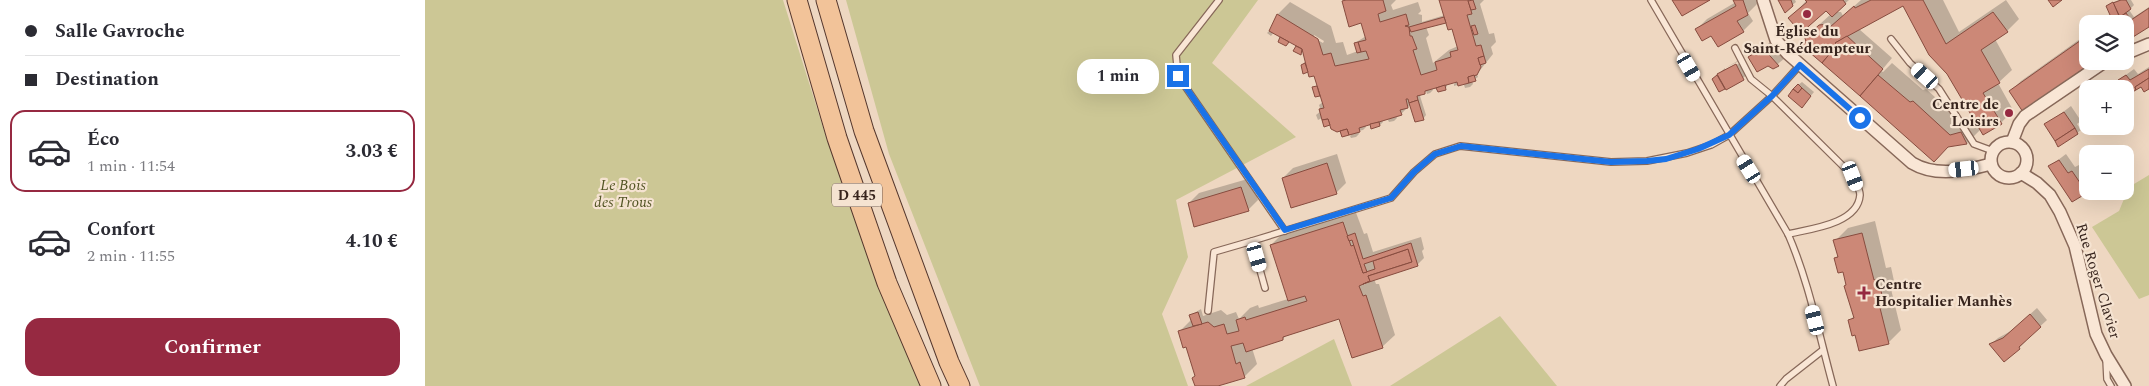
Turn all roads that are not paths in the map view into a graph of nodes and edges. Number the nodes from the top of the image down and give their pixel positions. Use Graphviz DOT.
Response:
graph roads {
  1 [pos="797,0"];
  2 [pos="827,0"];
  3 [pos="1219,0"];
  4 [pos="1651,0"];
  5 [pos="1763,0"];
  6 [pos="1891,39"];
  7 [pos="2149,44"];
  8 [pos="1735,48"];
  9 [pos="2134,50"];
  10 [pos="1800,65"];
  11 [pos="2093,70"];
  12 [pos="1772,96"];
  13 [pos="1729,135"];
  14 [pos="2012,142"];
  15 [pos="1993,151"];
  16 [pos="1991,164"];
  17 [pos="2021,173"];
  18 [pos="1285,230"];
  19 [pos="1788,234"];
  20 [pos="1253,241"];
  21 [pos="1265,288"];
  22 [pos="1208,311"];
  23 [pos="1823,350"];
  24 [pos="2106,355"];
  25 [pos="931,386"];
  26 [pos="960,386"];
  27 [pos="1779,386"];
  28 [pos="1833,386"];
  29 [pos="2111,386"];
  30 [pos="2125,386"];
  1 -- 25 [label="main road, D 445"];
  2 -- 26 [label="main road, D 445"];
  3 -- 18 [label="lane"];
  4 -- 13 [label="lane"];
  5 -- 10 [label="street"];
  6 -- 15 [label="lane"];
  7 -- 9 [label="street"];
  8 -- 12 [label="lane"];
  10 -- 12 [label="lane"];
  10 -- 16 [label="street"];
  11 -- 14 [label="street"];
  12 -- 13 [label="lane"];
  12 -- 19 [label="lane"];
  13 -- 18 [label="lane"];
  13 -- 19 [label="lane"];
  14 -- 15 [label="street"];
  14 -- 17 [label="street"];
  15 -- 16 [label="street"];
  16 -- 17 [label="street"];
  17 -- 24 [label="street, Rue Roger Clavier"];
  18 -- 20 [label="lane"];
  19 -- 23 [label="lane"];
  20 -- 21 [label="lane"];
  20 -- 22 [label="lane"];
  23 -- 27 [label="lane"];
  23 -- 28 [label="lane"];
  24 -- 29 [label="lane, Rue Roger Clavier"];
  24 -- 30 [label="street, Rue Roger Clavier"];
}
